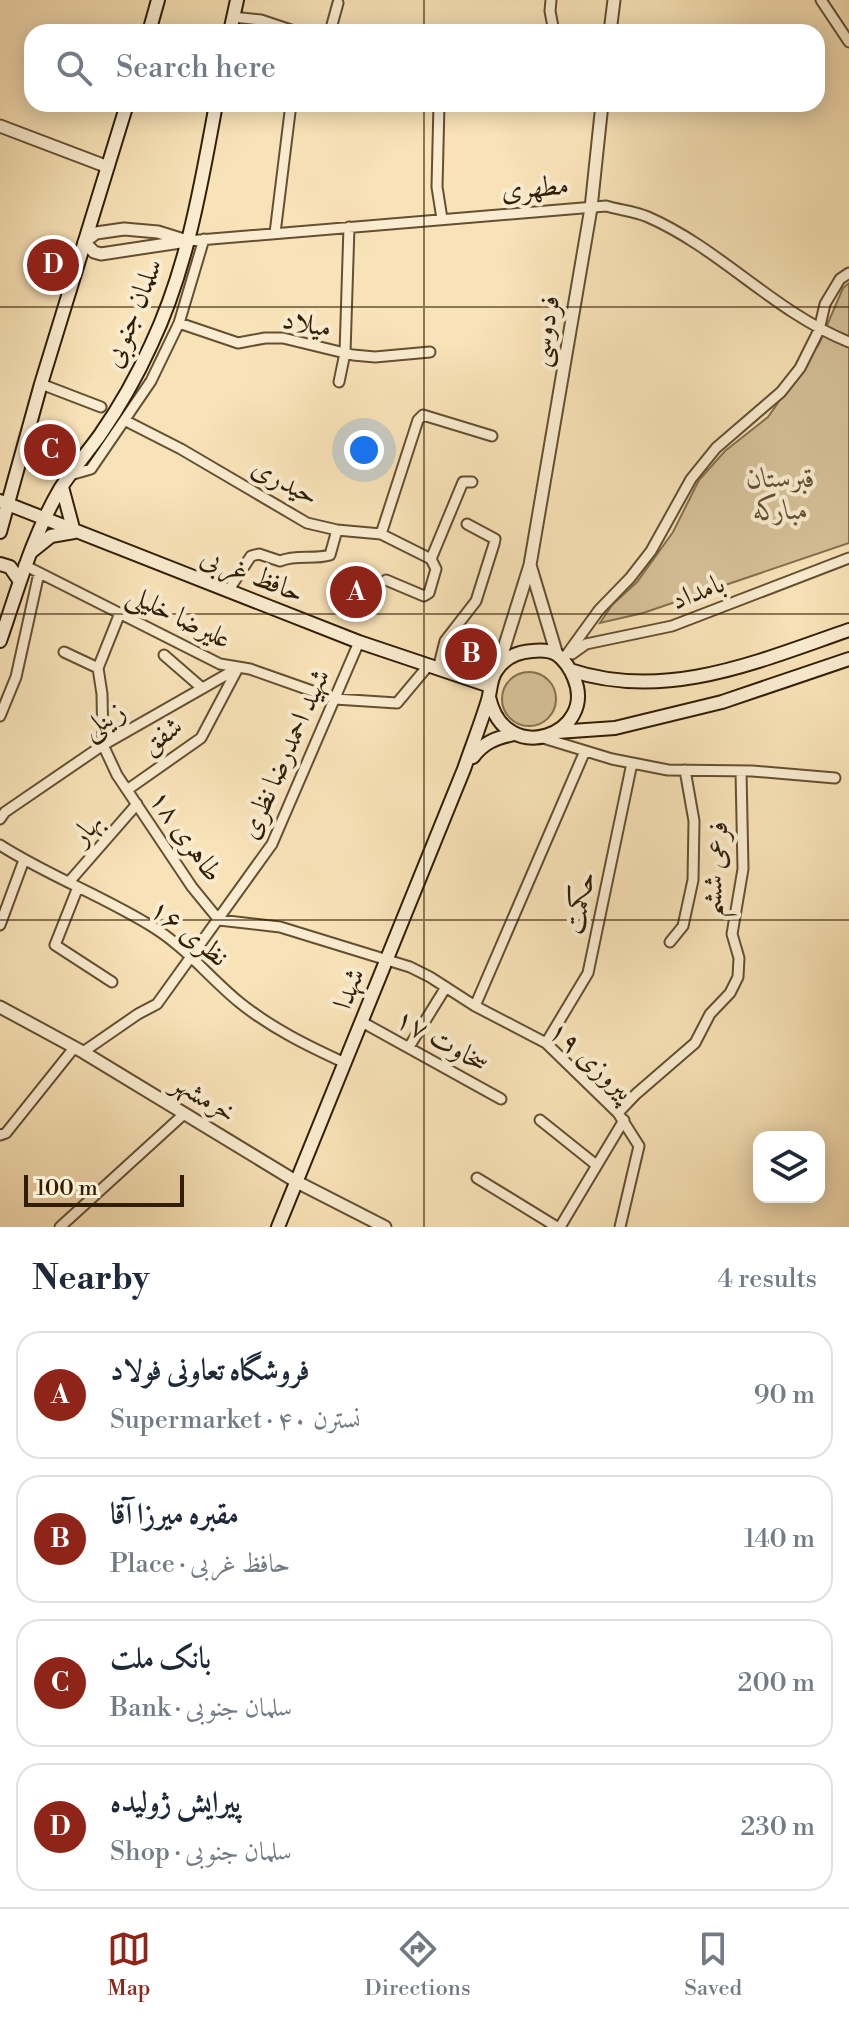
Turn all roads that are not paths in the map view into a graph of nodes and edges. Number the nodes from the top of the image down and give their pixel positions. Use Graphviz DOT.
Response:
graph roads {
  1 [pos="158,0"];
  2 [pos="237,0"];
  3 [pos="551,0"];
  4 [pos="614,0"];
  5 [pos="821,0"];
  6 [pos="338,3"];
  7 [pos="233,17"];
  8 [pos="151,24"];
  9 [pos="232,24"];
  10 [pos="273,24"];
  11 [pos="332,24"];
  12 [pos="552,24"];
  13 [pos="611,24"];
  14 [pos="849,42"];
  15 [pos="125,112"];
  16 [pos="215,112"];
  17 [pos="290,112"];
  18 [pos="439,112"];
  19 [pos="601,112"];
  20 [pos="0,126"];
  21 [pos="108,167"];
  22 [pos="591,208"];
  23 [pos="442,219"];
  24 [pos="349,227"];
  25 [pos="275,233"];
  26 [pos="204,239"];
  27 [pos="187,241"];
  28 [pos="84,242"];
  29 [pos="849,273"];
  30 [pos="179,323"];
  31 [pos="819,330"];
  32 [pos="849,342"];
  33 [pos="430,352"];
  34 [pos="345,353"];
  35 [pos="339,382"];
  36 [pos="41,384"];
  37 [pos="101,407"];
  38 [pos="126,421"];
  39 [pos="492,436"];
  40 [pos="70,475"];
  41 [pos="472,482"];
  42 [pos="62,487"];
  43 [pos="5,502"];
  44 [pos="43,519"];
  45 [pos="467,524"];
  46 [pos="337,530"];
  47 [pos="0,532"];
  48 [pos="74,532"];
  49 [pos="381,534"];
  50 [pos="849,558"];
  51 [pos="431,559"];
  52 [pos="26,560"];
  53 [pos="0,564"];
  54 [pos="530,565"];
  55 [pos="39,573"];
  56 [pos="19,580"];
  57 [pos="386,580"];
  58 [pos="228,591"];
  59 [pos="120,613"];
  60 [pos="849,630"];
  61 [pos="0,641"];
  62 [pos="359,642"];
  63 [pos="64,652"];
  64 [pos="164,655"];
  65 [pos="849,659"];
  66 [pos="563,662"];
  67 [pos="98,668"];
  68 [pos="238,668"];
  69 [pos="433,668"];
  70 [pos="498,668"];
  71 [pos="202,688"];
  72 [pos="489,691"];
  73 [pos="335,699"];
  74 [pos="0,716"];
  75 [pos="557,732"];
  76 [pos="514,734"];
  77 [pos="543,738"];
  78 [pos="103,745"];
  79 [pos="585,751"];
  80 [pos="632,763"];
  81 [pos="464,769"];
  82 [pos="685,770"];
  83 [pos="741,771"];
  84 [pos="835,778"];
  85 [pos="127,790"];
  86 [pos="137,804"];
  87 [pos="0,819"];
  88 [pos="0,845"];
  89 [pos="24,860"];
  90 [pos="74,884"];
  91 [pos="219,920"];
  92 [pos="0,925"];
  93 [pos="670,942"];
  94 [pos="191,959"];
  95 [pos="386,960"];
  96 [pos="112,982"];
  97 [pos="446,987"];
  98 [pos="475,1006"];
  99 [pos="0,1007"];
  100 [pos="362,1022"];
  101 [pos="546,1043"];
  102 [pos="409,1047"];
  103 [pos="79,1050"];
  104 [pos="345,1063"];
  105 [pos="501,1099"];
  106 [pos="184,1114"];
  107 [pos="621,1116"];
  108 [pos="540,1120"];
  109 [pos="0,1135"];
  110 [pos="595,1164"];
  111 [pos="477,1178"];
  112 [pos="297,1182"];
  113 [pos="60,1227"];
  114 [pos="278,1227"];
  115 [pos="385,1227"];
  116 [pos="558,1227"];
  117 [pos="620,1227"];
  1 -- 8 [label="main road"];
  2 -- 7 [label="main road"];
  3 -- 12 [label="street"];
  4 -- 13 [label="street"];
  5 -- 14 [label="street"];
  6 -- 11 [label="street"];
  7 -- 9 [label="main road"];
  7 -- 10 [label="street"];
  15 -- 21 [label="main road"];
  16 -- 27 [label="main road, سلمان جنوبی"];
  17 -- 25 [label="street"];
  18 -- 23 [label="street"];
  19 -- 22 [label="street, فردوسی"];
  20 -- 21 [label="street"];
  21 -- 28 [label="main road"];
  22 -- 23 [label="street, مطهری"];
  22 -- 31 [label="street, مطهری"];
  22 -- 54 [label="street, فردوسی"];
  23 -- 24 [label="street, مطهری"];
  24 -- 25 [label="street, مطهری"];
  24 -- 34 [label="street"];
  25 -- 26 [label="street, مطهری"];
  26 -- 27 [label="street, مطهری"];
  26 -- 30 [label="street"];
  27 -- 28 [label="street, مطهری"];
  27 -- 28 [label="street, مطهری"];
  27 -- 40 [label="main road, سلمان جنوبی"];
  28 -- 36 [label="main road"];
  29 -- 31 [label="street"];
  30 -- 34 [label="street, میلاد"];
  30 -- 38 [label="street"];
  31 -- 32 [label="street, مطهری"];
  31 -- 66 [label="street"];
  33 -- 34 [label="street, میلاد"];
  34 -- 35 [label="street"];
  36 -- 37 [label="street"];
  36 -- 43 [label="main road"];
  38 -- 40 [label="street"];
  38 -- 46 [label="street, حیدری"];
  39 -- 49 [label="street"];
  40 -- 42 [label="main road, سلمان جنوبی"];
  41 -- 51 [label="street"];
  42 -- 44 [label="main road, سلمان جنوبی"];
  42 -- 48 [label="main road"];
  43 -- 44 [label="main road, حافظ غربی"];
  43 -- 47 [label="main road"];
  44 -- 48 [label="main road, حافظ غربی"];
  44 -- 52 [label="main road, سلمان جنوبی"];
  45 -- 69 [label="street"];
  46 -- 49 [label="street, حیدری"];
  46 -- 58 [label="street"];
  48 -- 52 [label="main road"];
  48 -- 58 [label="main road, حافظ غربی"];
  49 -- 51 [label="street, حیدری"];
  50 -- 66 [label="street, بامداد"];
  51 -- 57 [label="street"];
  52 -- 55 [label="street, علیرضا خلیلی"];
  52 -- 56 [label="main road, سلمان جنوبی"];
  53 -- 56 [label="main road"];
  54 -- 66 [label="street"];
  54 -- 70 [label="street, فردوسی"];
  55 -- 59 [label="street, علیرضا خلیلی"];
  55 -- 74 [label="street"];
  56 -- 61 [label="main road, سلمان جنوبی"];
  58 -- 62 [label="main road, حافظ غربی"];
  59 -- 67 [label="street, طاهری ۱۸"];
  59 -- 68 [label="street, علیرضا خلیلی"];
  60 -- 66 [label="main road"];
  62 -- 69 [label="main road, حافظ غربی"];
  62 -- 73 [label="street, شهید احمدرضا نظری"];
  63 -- 67 [label="street"];
  64 -- 71 [label="street"];
  65 -- 75 [label="main road"];
  66 -- 70 [label="main road"];
  66 -- 75 [label="main road"];
  67 -- 78 [label="street, طاهری ۱۸"];
  68 -- 71 [label="street, زینلی"];
  68 -- 73 [label="street, علیرضا خلیلی"];
  68 -- 85 [label="street, شفق"];
  69 -- 72 [label="main road, حافظ غربی"];
  69 -- 73 [label="street, علیرضا خلیلی"];
  70 -- 72 [label="main road"];
  71 -- 78 [label="street, زینلی"];
  72 -- 76 [label="main road"];
  72 -- 81 [label="main road, شهدا"];
  73 -- 91 [label="street, شهید احمدرضا نظری"];
  75 -- 77 [label="main road"];
  76 -- 77 [label="main road"];
  76 -- 81 [label="main road"];
  77 -- 79 [label="street"];
  78 -- 85 [label="street, طاهری ۱۸"];
  78 -- 87 [label="street, زینلی"];
  79 -- 80 [label="street"];
  79 -- 98 [label="street"];
  80 -- 82 [label="street"];
  80 -- 101 [label="street, حکمت"];
  81 -- 95 [label="main road, شهدا"];
  82 -- 83 [label="street"];
  82 -- 93 [label="street"];
  83 -- 84 [label="street"];
  83 -- 107 [label="street, فرعی ششم"];
  85 -- 86 [label="street, طاهری ۱۸"];
  86 -- 90 [label="street, بهار"];
  86 -- 91 [label="street, طاهری ۱۸"];
  88 -- 89 [label="street, نظری ۱۶"];
  89 -- 90 [label="street, نظری ۱۶"];
  89 -- 92 [label="street"];
  90 -- 94 [label="street, نظری ۱۶"];
  90 -- 96 [label="street, بهار"];
  91 -- 94 [label="street, شهید احمدرضا نظری"];
  91 -- 95 [label="street, طاهری ۱۸"];
  94 -- 103 [label="street, شهید احمدرضا نظری"];
  94 -- 104 [label="street, نظری ۱۶"];
  95 -- 97 [label="street, پیروزی ۱۹"];
  95 -- 100 [label="main road, شهدا"];
  97 -- 98 [label="street, پیروزی ۱۹"];
  97 -- 102 [label="street"];
  98 -- 101 [label="street, پیروزی ۱۹"];
  99 -- 103 [label="street, خرمشهر"];
  100 -- 102 [label="street, سخاوت ۱۷"];
  100 -- 104 [label="main road, شهدا"];
  101 -- 107 [label="street, پیروزی ۱۹"];
  102 -- 105 [label="street, سخاوت ۱۷"];
  103 -- 106 [label="street, خرمشهر"];
  103 -- 109 [label="street, شهید احمدرضا نظری"];
  104 -- 112 [label="main road, شهدا"];
  106 -- 112 [label="street, خرمشهر"];
  106 -- 113 [label="street"];
  107 -- 110 [label="street, فرعی ششم"];
  107 -- 117 [label="street, پیروزی ۱۹"];
  108 -- 110 [label="street"];
  110 -- 116 [label="street, فرعی ششم"];
  111 -- 116 [label="street"];
  112 -- 114 [label="main road, شهدا"];
  112 -- 115 [label="street, خرمشهر"];
}
